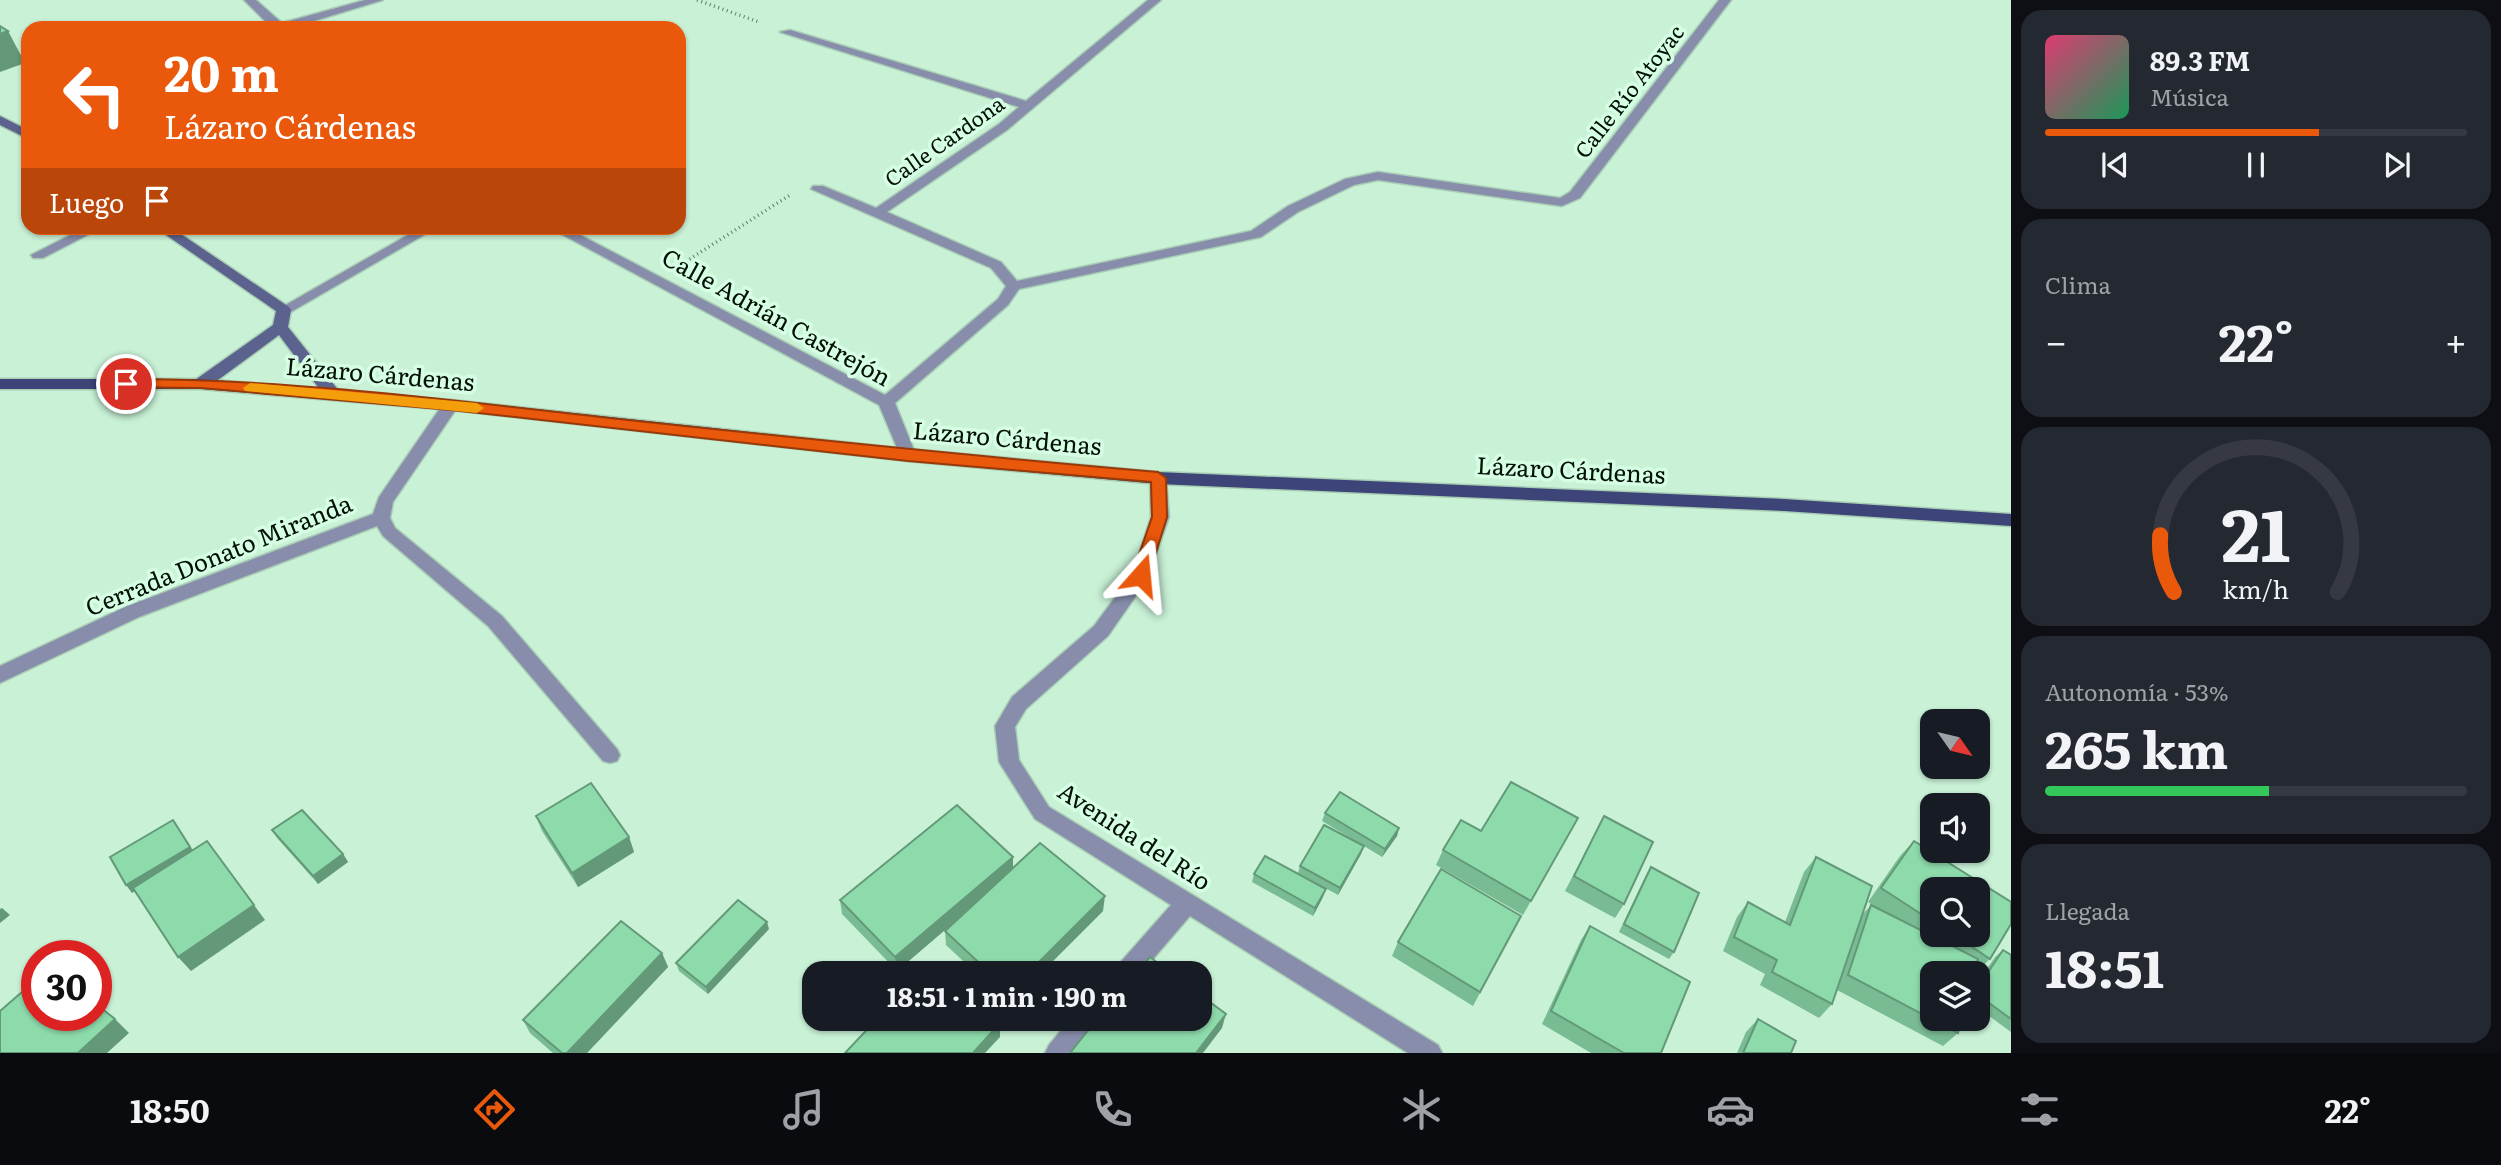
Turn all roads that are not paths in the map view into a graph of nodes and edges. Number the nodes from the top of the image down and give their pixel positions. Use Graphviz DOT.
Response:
graph roads {
  1 [pos="250,0"];
  2 [pos="377,0"];
  3 [pos="1155,0"];
  4 [pos="1725,0"];
  5 [pos="272,21"];
  6 [pos="304,21"];
  7 [pos="786,32"];
  8 [pos="1028,106"];
  9 [pos="0,120"];
  10 [pos="21,129"];
  11 [pos="818,188"];
  12 [pos="877,212"];
  13 [pos="79,235"];
  14 [pos="173,235"];
  15 [pos="417,235"];
  16 [pos="571,235"];
  17 [pos="37,255"];
  18 [pos="1014,286"];
  19 [pos="284,310"];
  20 [pos="280,327"];
  21 [pos="0,384"];
  22 [pos="201,384"];
  23 [pos="333,395"];
  24 [pos="887,402"];
  25 [pos="451,405"];
  26 [pos="908,455"];
  27 [pos="1158,478"];
  28 [pos="381,518"];
  29 [pos="2011,520"];
  30 [pos="0,675"];
  31 [pos="610,755"];
  32 [pos="1187,903"];
  33 [pos="1136,961"];
  34 [pos="1075,1031"];
  35 [pos="1056,1053"];
  36 [pos="1430,1053"];
  1 -- 5 [label="street"];
  2 -- 6 [label="street"];
  3 -- 8 [label="street, Calle Cardona"];
  4 -- 18 [label="street, Calle Río Atoyac"];
  7 -- 8 [label="street"];
  8 -- 12 [label="street, Calle Cardona"];
  9 -- 10 [label="main road"];
  11 -- 12 [label="street"];
  12 -- 18 [label="street, Calle Cardona"];
  13 -- 17 [label="street"];
  14 -- 19 [label="main road"];
  15 -- 19 [label="street"];
  16 -- 24 [label="street, Calle Adrián Castrejón"];
  18 -- 24 [label="street"];
  19 -- 20 [label="main road"];
  20 -- 22 [label="main road"];
  20 -- 23 [label="main road"];
  21 -- 22 [label="main road, Lázaro Cárdenas"];
  22 -- 23 [label="main road, Lázaro Cárdenas"];
  23 -- 25 [label="main road, Lázaro Cárdenas"];
  24 -- 26 [label="street, Calle Adrián Castrejón"];
  25 -- 26 [label="main road, Lázaro Cárdenas"];
  25 -- 28 [label="street"];
  26 -- 27 [label="main road, Lázaro Cárdenas"];
  27 -- 29 [label="main road, Lázaro Cárdenas"];
  27 -- 32 [label="street, Avenida del Río"];
  28 -- 30 [label="street, Cerrada Donato Miranda"];
  28 -- 31 [label="street"];
  32 -- 33 [label="street"];
  32 -- 36 [label="street, Avenida del Río"];
  34 -- 35 [label="street"];
}
